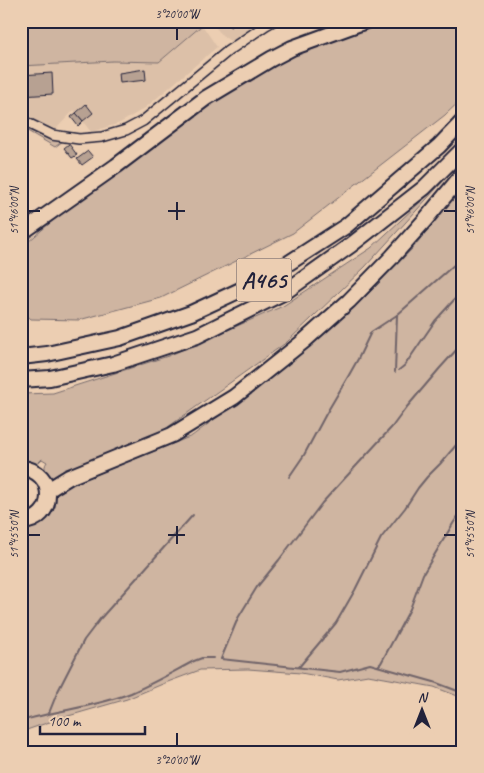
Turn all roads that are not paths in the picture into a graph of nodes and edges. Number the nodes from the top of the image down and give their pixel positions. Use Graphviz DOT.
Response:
graph roads {
  1 [pos="273,21"];
  2 [pos="366,21"];
  3 [pos="21,120"];
  4 [pos="463,120"];
  5 [pos="463,148"];
  6 [pos="463,174"];
  7 [pos="21,233"];
  8 [pos="21,357"];
  9 [pos="21,380"];
  10 [pos="21,468"];
  11 [pos="48,490"];
  12 [pos="23,523"];
  1 -- 3 [label="street"];
  2 -- 7 [label="highway"];
  4 -- 8 [label="highway, A465"];
  5 -- 9 [label="highway, A465"];
  6 -- 11 [label="highway"];
  10 -- 11 [label="highway"];
  11 -- 12 [label="highway"];
}
